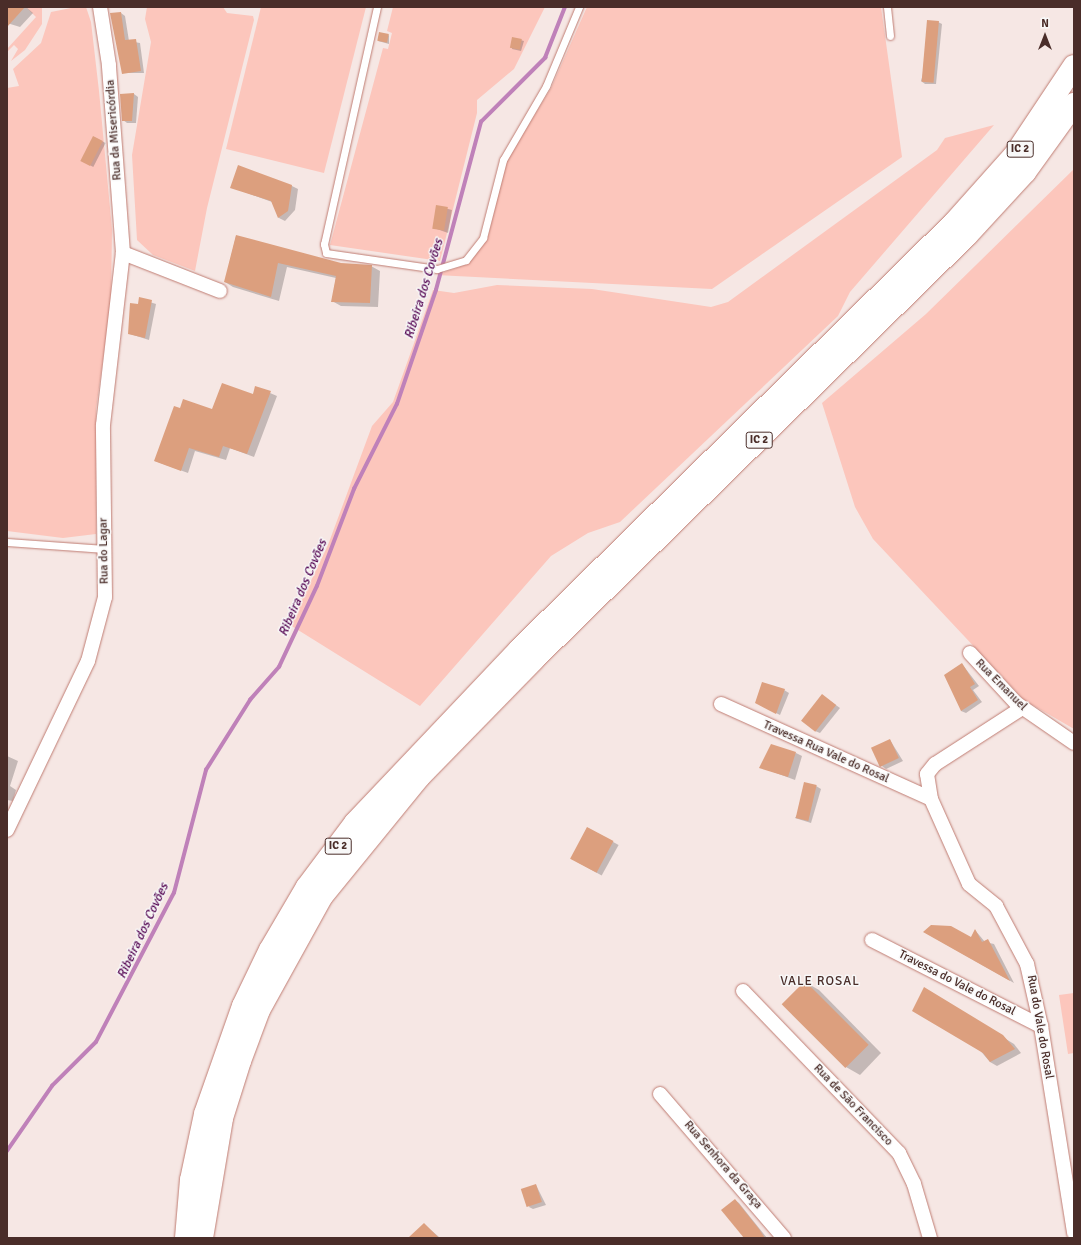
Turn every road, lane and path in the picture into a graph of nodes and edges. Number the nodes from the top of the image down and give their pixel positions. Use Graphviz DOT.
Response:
graph roads {
  1 [pos="100,7"];
  2 [pos="377,7"];
  3 [pos="579,7"];
  4 [pos="887,7"];
  5 [pos="890,36"];
  6 [pos="1074,66"];
  7 [pos="1074,104"];
  8 [pos="123,253"];
  9 [pos="220,291"];
  10 [pos="866,322"];
  11 [pos="7,542"];
  12 [pos="639,546"];
  13 [pos="105,549"];
  14 [pos="970,653"];
  15 [pos="721,704"];
  16 [pos="1022,708"];
  17 [pos="1074,743"];
  18 [pos="931,799"];
  19 [pos="7,830"];
  20 [pos="872,940"];
  21 [pos="743,991"];
  22 [pos="1041,1026"];
  23 [pos="660,1094"];
  24 [pos="1074,1233"];
  25 [pos="186,1238"];
  26 [pos="202,1238"];
  27 [pos="784,1238"];
  28 [pos="930,1238"];
  1 -- 8 [label="street, Rua da Misericórdia"];
  2 -- 3 [label="lane"];
  4 -- 5 [label="lane"];
  6 -- 10 [label="highway, IC 2"];
  7 -- 10 [label="highway, IC 2"];
  8 -- 9 [label="street"];
  8 -- 13 [label="street, Rua do Lagar"];
  10 -- 12 [label="highway, IC 2"];
  11 -- 13 [label="lane"];
  12 -- 25 [label="highway, IC 2"];
  12 -- 26 [label="highway, IC 2"];
  13 -- 19 [label="street, Rua do Lagar"];
  14 -- 16 [label="street, Rua Emanuel"];
  15 -- 18 [label="street, Travessa Rua Vale do Rosal"];
  16 -- 17 [label="street, Rua Emanuel"];
  16 -- 18 [label="street, Rua do Vale do Rosal"];
  18 -- 22 [label="street, Rua do Vale do Rosal"];
  20 -- 22 [label="street, Travessa do Vale do Rosal"];
  21 -- 28 [label="street, Rua de São Francisco"];
  22 -- 24 [label="street, Rua do Vale do Rosal"];
  23 -- 27 [label="street, Rua Senhora da Graça"];
}
